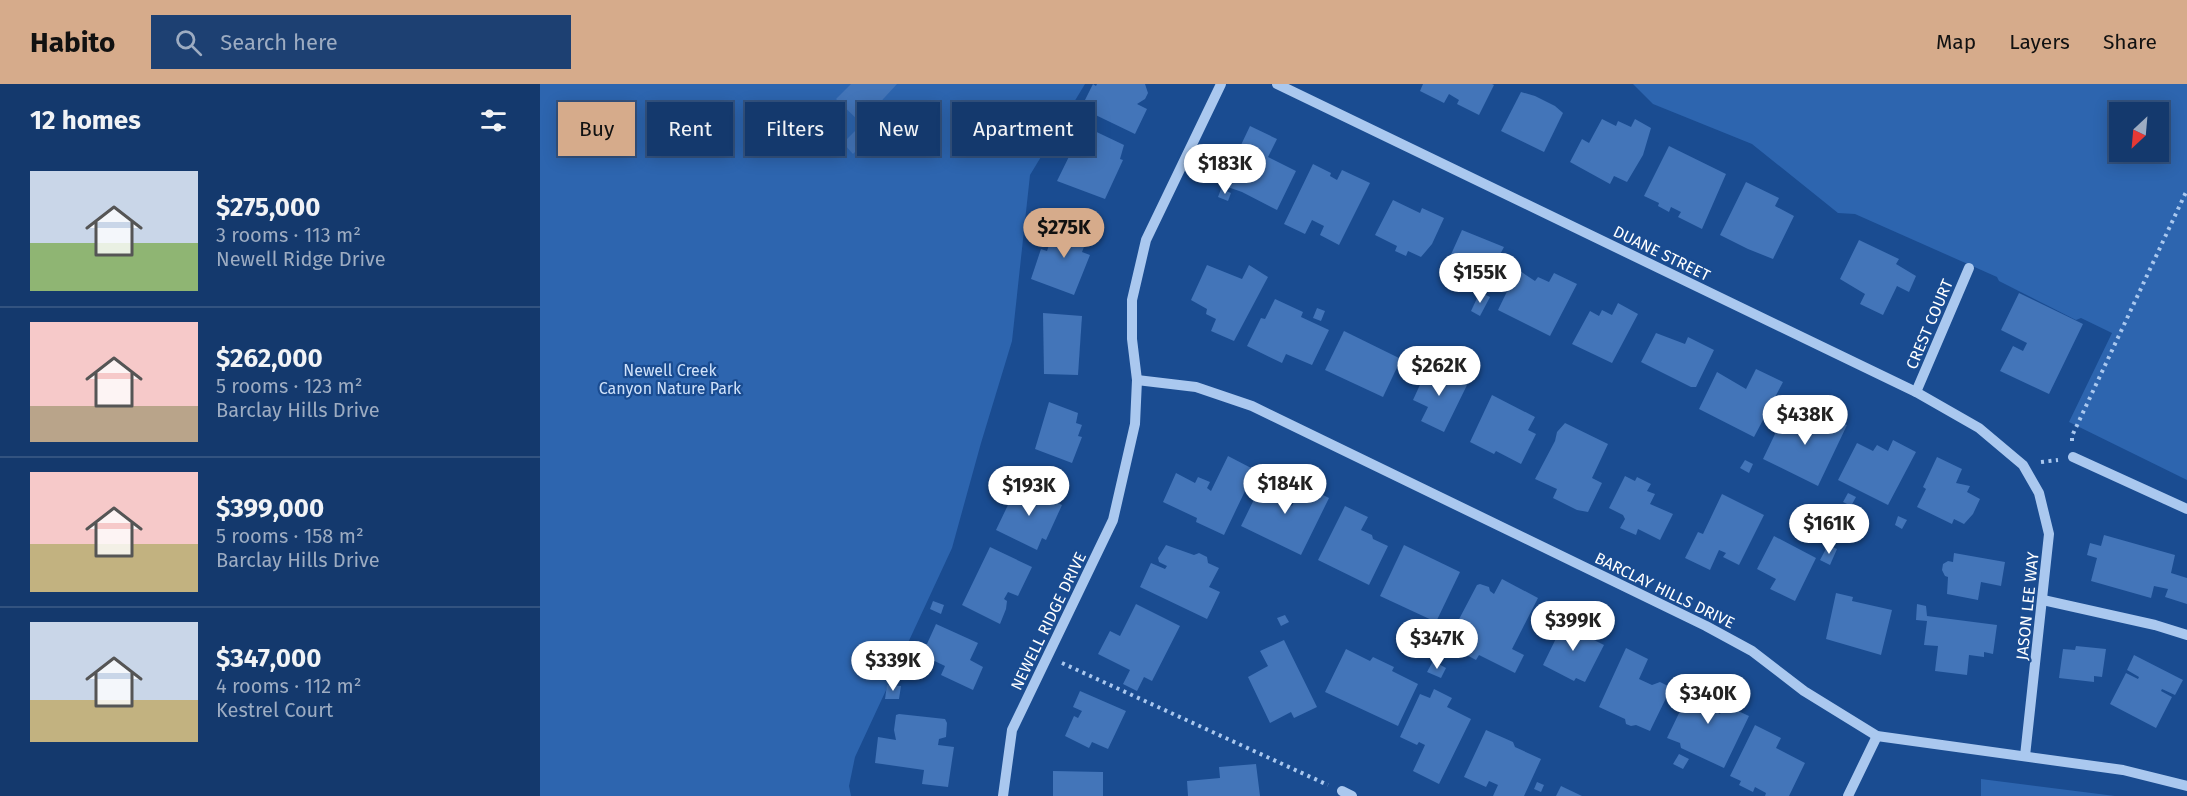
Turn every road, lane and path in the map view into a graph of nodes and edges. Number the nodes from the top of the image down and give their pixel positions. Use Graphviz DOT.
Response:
graph roads {
  1 [pos="1221,84"];
  2 [pos="1277,84"];
  3 [pos="2187,190"];
  4 [pos="1969,268"];
  5 [pos="1137,380"];
  6 [pos="1916,392"];
  7 [pos="2073,457"];
  8 [pos="2023,465"];
  9 [pos="2187,509"];
  10 [pos="2043,600"];
  11 [pos="2187,636"];
  12 [pos="1047,656"];
  13 [pos="1877,736"];
  14 [pos="2025,756"];
  15 [pos="2187,786"];
  16 [pos="1347,794"];
  17 [pos="1003,796"];
  18 [pos="1848,796"];
  1 -- 5 [label="street, NEWELL RIDGE DRIVE"];
  2 -- 6 [label="street, DUANE STREET"];
  3 -- 7 [label="path"];
  4 -- 6 [label="street, CREST COURT"];
  5 -- 12 [label="street, NEWELL RIDGE DRIVE"];
  5 -- 13 [label="street, BARCLAY HILLS DRIVE"];
  6 -- 8 [label="street, DUANE STREET"];
  7 -- 8 [label="path"];
  7 -- 9 [label="street"];
  8 -- 10 [label="street, JASON LEE WAY"];
  10 -- 11 [label="street"];
  10 -- 14 [label="street, JASON LEE WAY"];
  12 -- 16 [label="path"];
  12 -- 17 [label="street, NEWELL RIDGE DRIVE"];
  13 -- 14 [label="street, BARCLAY HILLS DRIVE"];
  13 -- 18 [label="street"];
  14 -- 15 [label="street, BARCLAY HILLS DRIVE"];
}
